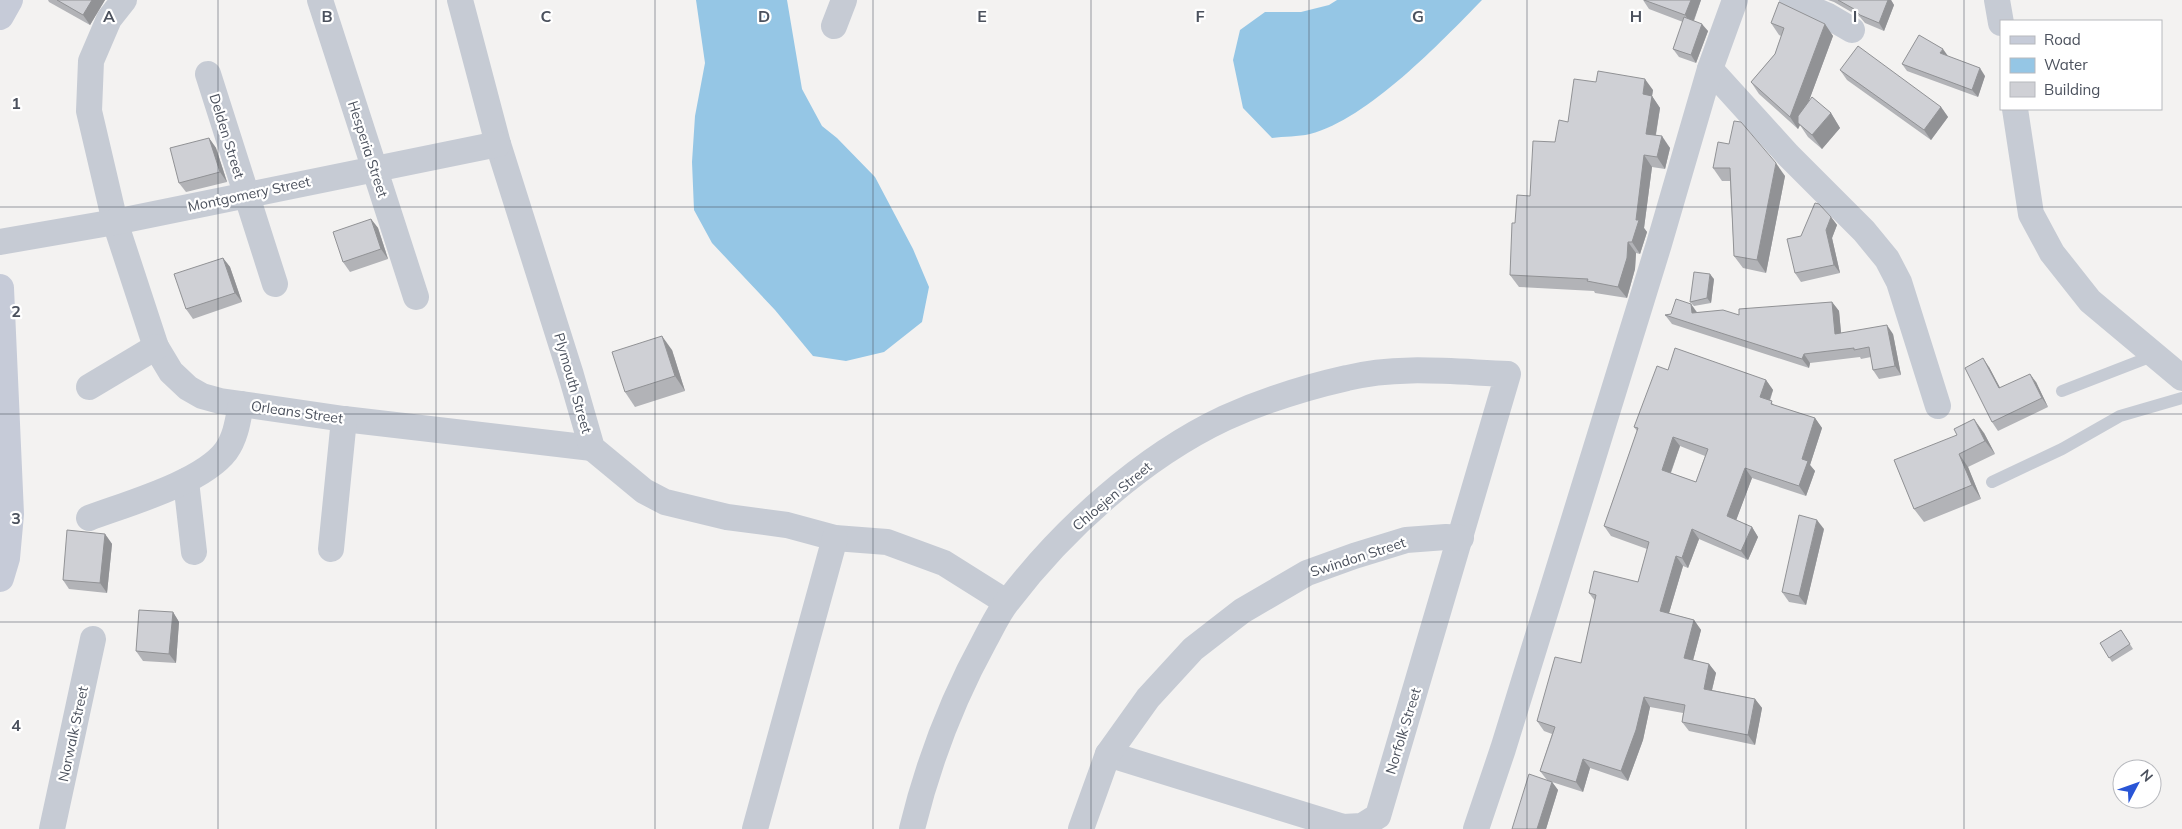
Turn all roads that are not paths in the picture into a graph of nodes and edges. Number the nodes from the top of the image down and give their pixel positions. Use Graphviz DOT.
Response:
graph roads {
  1 [pos="9,0"];
  2 [pos="124,0"];
  3 [pos="320,0"];
  4 [pos="460,0"];
  5 [pos="844,0"];
  6 [pos="1735,0"];
  7 [pos="1792,0"];
  8 [pos="1997,0"];
  9 [pos="0,16"];
  10 [pos="2000,20"];
  11 [pos="834,26"];
  12 [pos="1852,30"];
  13 [pos="1710,69"];
  14 [pos="208,74"];
  15 [pos="2014,110"];
  16 [pos="498,144"];
  17 [pos="373,168"];
  18 [pos="246,196"];
  19 [pos="114,222"];
  20 [pos="0,242"];
  21 [pos="275,284"];
  22 [pos="0,288"];
  23 [pos="416,297"];
  24 [pos="156,347"];
  25 [pos="2156,355"];
  26 [pos="1508,374"];
  27 [pos="2182,378"];
  28 [pos="89,387"];
  29 [pos="2062,391"];
  30 [pos="2182,398"];
  31 [pos="241,404"];
  32 [pos="1938,406"];
  33 [pos="344,419"];
  34 [pos="592,448"];
  35 [pos="186,481"];
  36 [pos="1992,482"];
  37 [pos="89,518"];
  38 [pos="835,538"];
  39 [pos="1461,538"];
  40 [pos="331,549"];
  41 [pos="194,552"];
  42 [pos="0,578"];
  43 [pos="1006,602"];
  44 [pos="93,639"];
  45 [pos="1108,754"];
  46 [pos="52,829"];
  47 [pos="755,829"];
  48 [pos="912,829"];
  49 [pos="1081,829"];
  50 [pos="1476,829"];
  1 -- 9 [label="street"];
  2 -- 19 [label="street, Orleans Street"];
  3 -- 17 [label="street, Hesperia Street"];
  4 -- 16 [label="street, Plymouth Street"];
  5 -- 11 [label="street"];
  6 -- 13 [label="street"];
  7 -- 12 [label="street"];
  8 -- 10 [label="street"];
  13 -- 32 [label="street"];
  13 -- 50 [label="street"];
  14 -- 18 [label="street, Delden Street"];
  15 -- 25 [label="street"];
  16 -- 17 [label="street, Montgomery Street"];
  16 -- 34 [label="street, Plymouth Street"];
  17 -- 18 [label="street, Montgomery Street"];
  17 -- 23 [label="street, Hesperia Street"];
  18 -- 19 [label="street, Montgomery Street"];
  18 -- 21 [label="street, Delden Street"];
  19 -- 20 [label="street, Montgomery Street"];
  19 -- 24 [label="street, Orleans Street"];
  22 -- 42 [label="street"];
  24 -- 28 [label="street"];
  24 -- 31 [label="street, Orleans Street"];
  25 -- 27 [label="street"];
  25 -- 29 [label="lane"];
  26 -- 39 [label="street, Norfolk Street"];
  26 -- 43 [label="street, Chloejen Street"];
  30 -- 36 [label="lane"];
  31 -- 33 [label="street, Orleans Street"];
  31 -- 35 [label="street"];
  33 -- 34 [label="street, Orleans Street"];
  33 -- 40 [label="street"];
  34 -- 38 [label="street, Plymouth Street"];
  35 -- 37 [label="street"];
  35 -- 41 [label="street"];
  38 -- 43 [label="street, Plymouth Street"];
  38 -- 47 [label="street"];
  39 -- 45 [label="street, Swindon Street"];
  39 -- 45 [label="street, Norfolk Street"];
  43 -- 48 [label="street, Chloejen Street"];
  44 -- 46 [label="street, Norwalk Street"];
  45 -- 49 [label="street, Swindon Street"];
}
